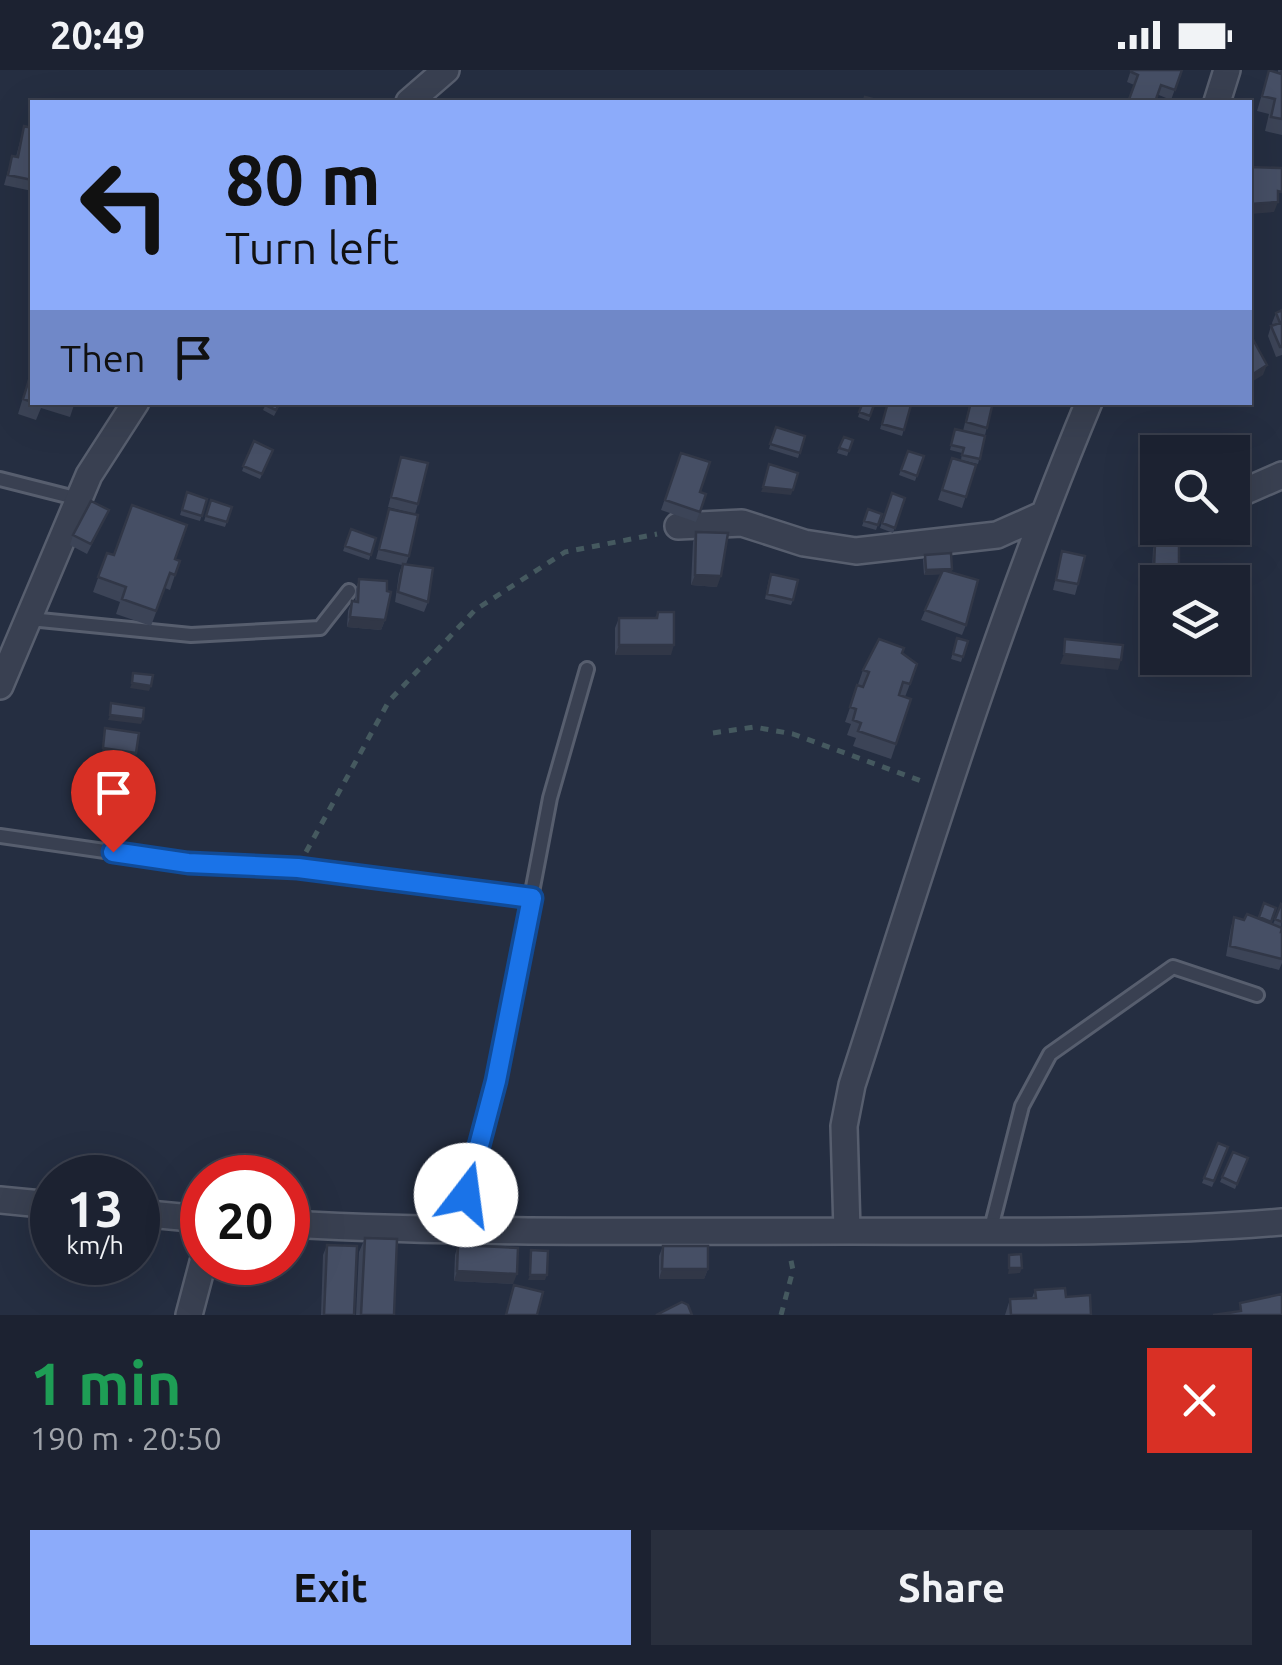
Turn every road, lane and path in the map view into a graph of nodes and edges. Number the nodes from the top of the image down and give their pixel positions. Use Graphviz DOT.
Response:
graph roads {
  1 [pos="446,70"];
  2 [pos="1227,70"];
  3 [pos="411,100"];
  4 [pos="1218,100"];
  5 [pos="134,405"];
  6 [pos="1088,405"];
  7 [pos="1282,476"];
  8 [pos="0,479"];
  9 [pos="1250,489"];
  10 [pos="79,499"];
  11 [pos="1042,516"];
  12 [pos="678,526"];
  13 [pos="349,591"];
  14 [pos="30,619"];
  15 [pos="587,669"];
  16 [pos="0,686"];
  17 [pos="713,733"];
  18 [pos="945,790"];
  19 [pos="0,836"];
  20 [pos="298,868"];
  21 [pos="532,898"];
  22 [pos="1257,995"];
  23 [pos="0,1200"];
  24 [pos="30,1203"];
  25 [pos="1282,1222"];
  26 [pos="310,1225"];
  27 [pos="847,1231"];
  28 [pos="456,1233"];
  29 [pos="785,1234"];
  30 [pos="990,1234"];
  31 [pos="197,1285"];
  32 [pos="189,1315"];
  33 [pos="781,1315"];
  1 -- 3 [label="street"];
  2 -- 4 [label="street"];
  5 -- 10 [label="street"];
  6 -- 11 [label="street"];
  7 -- 9 [label="street"];
  8 -- 10 [label="lane"];
  10 -- 14 [label="street"];
  11 -- 12 [label="street"];
  11 -- 18 [label="street"];
  12 -- 20 [label="path"];
  13 -- 14 [label="lane"];
  14 -- 16 [label="street"];
  15 -- 21 [label="lane"];
  17 -- 18 [label="path"];
  18 -- 27 [label="street"];
  19 -- 20 [label="lane"];
  20 -- 21 [label="lane"];
  21 -- 28 [label="lane"];
  22 -- 30 [label="lane"];
  23 -- 24 [label="street"];
  25 -- 30 [label="street"];
  26 -- 28 [label="street"];
  27 -- 29 [label="street"];
  27 -- 30 [label="street"];
  28 -- 29 [label="street"];
  29 -- 33 [label="path"];
  31 -- 32 [label="street"];
}
